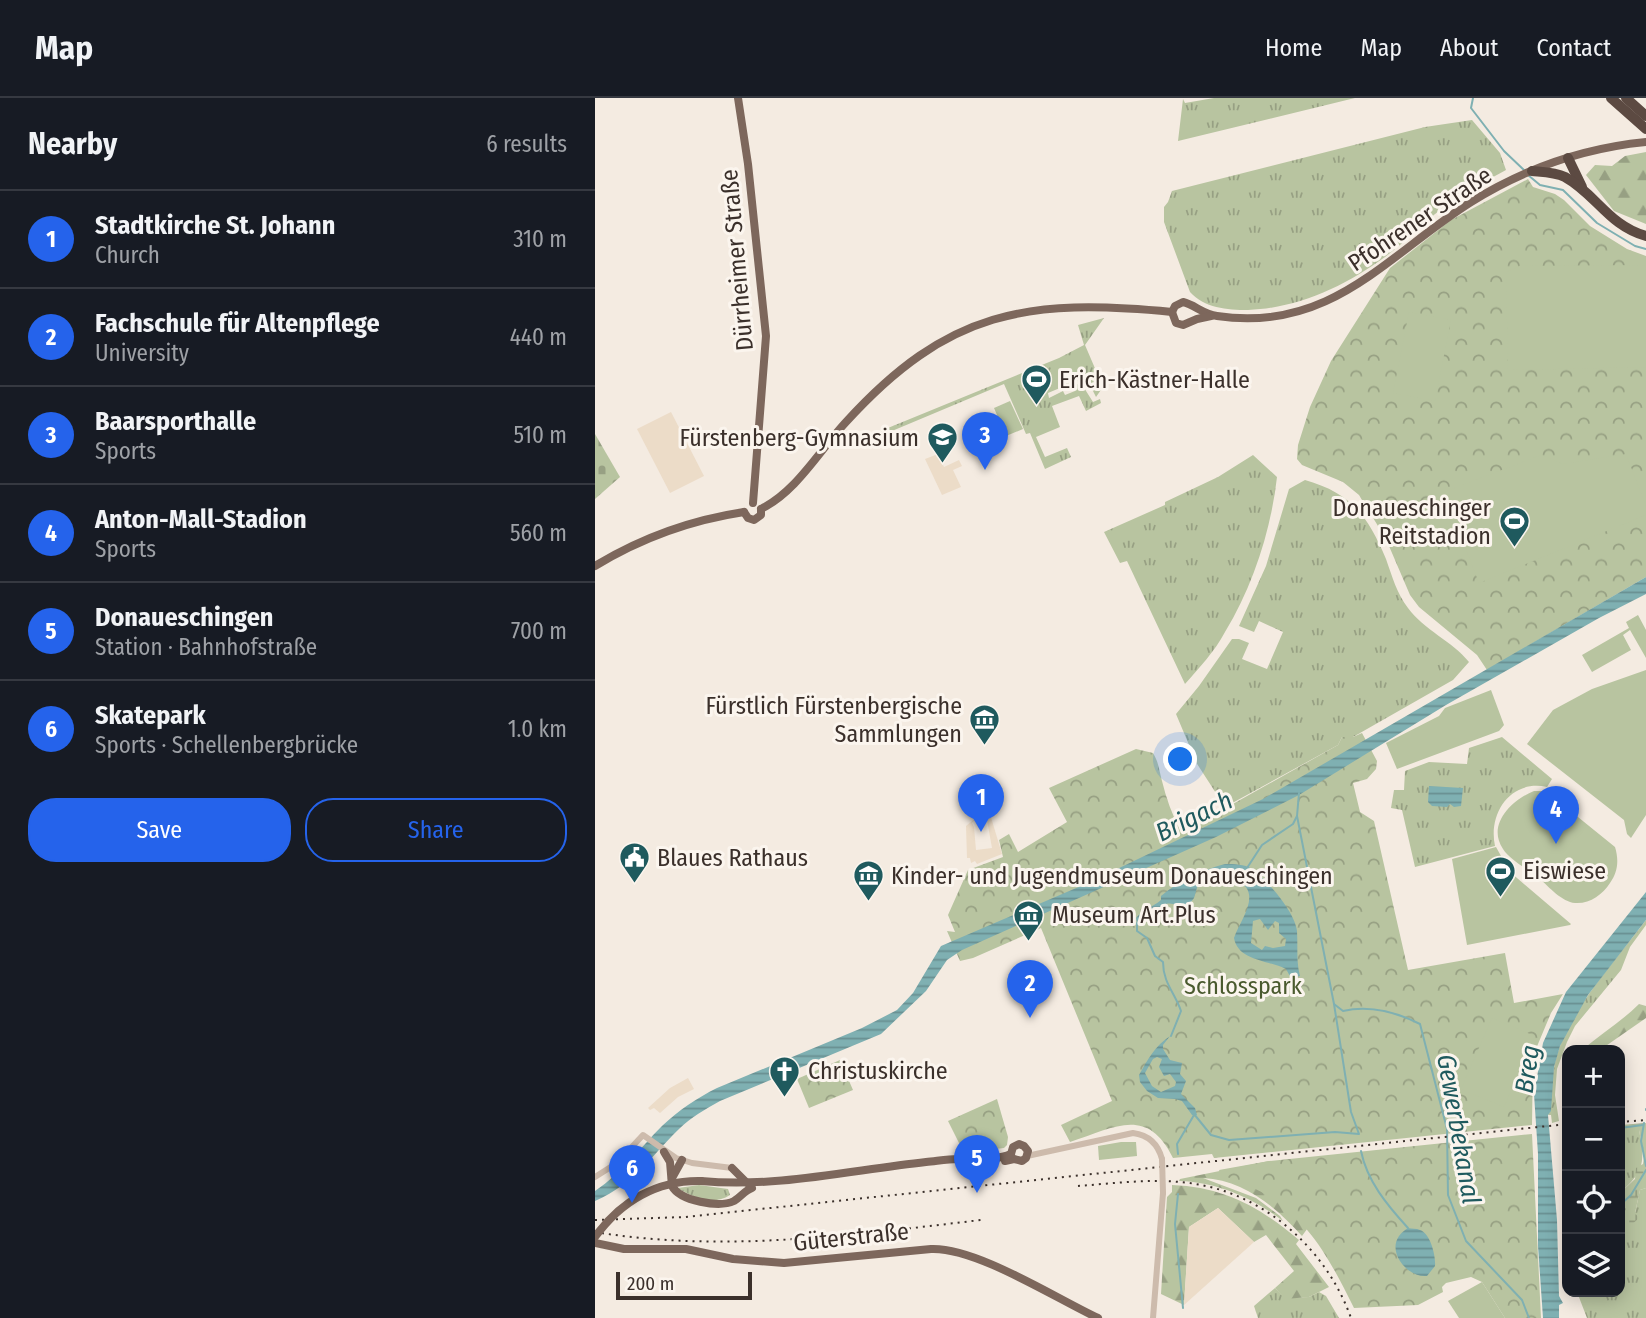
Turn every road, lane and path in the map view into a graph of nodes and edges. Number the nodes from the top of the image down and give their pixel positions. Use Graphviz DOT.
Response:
graph roads {
  1 [pos="738,98"];
  2 [pos="1611,98"];
  3 [pos="1626,98"];
  4 [pos="1636,98"];
  5 [pos="1646,115"];
  6 [pos="1646,129"];
  7 [pos="1646,142"];
  8 [pos="1569,158"];
  9 [pos="1532,171"];
  10 [pos="1569,180"];
  11 [pos="1586,193"];
  12 [pos="1646,236"];
  13 [pos="1193,307"];
  14 [pos="1172,312"];
  15 [pos="1215,316"];
  16 [pos="1193,320"];
  17 [pos="753,503"];
  18 [pos="761,509"];
  19 [pos="744,512"];
  20 [pos="595,566"];
  21 [pos="663,1151"];
  22 [pos="1027,1153"];
  23 [pos="1013,1156"];
  24 [pos="679,1159"];
  25 [pos="731,1168"];
  26 [pos="671,1169"];
  27 [pos="595,1177"];
  28 [pos="671,1181"];
  29 [pos="731,1185"];
  30 [pos="751,1186"];
  31 [pos="712,1202"];
  32 [pos="595,1237"];
  33 [pos="595,1242"];
  34 [pos="1098,1318"];
  35 [pos="1153,1318"];
  1 -- 17 [label="main road, Dürrheimer Straße"];
  2 -- 6 [label="highway"];
  3 -- 5 [label="highway"];
  4 -- 5 [label="highway"];
  7 -- 8 [label="main road, Pfohrener Straße"];
  8 -- 9 [label="main road, Pfohrener Straße"];
  8 -- 10 [label="highway"];
  8 -- 11 [label="highway"];
  9 -- 10 [label="highway"];
  9 -- 15 [label="main road, Pfohrener Straße"];
  10 -- 11 [label="highway"];
  11 -- 12 [label="highway"];
  13 -- 14 [label="main road"];
  13 -- 15 [label="main road, Pfohrener Straße"];
  13 -- 16 [label="main road"];
  14 -- 16 [label="main road"];
  14 -- 18 [label="main road"];
  15 -- 16 [label="main road, Pfohrener Straße"];
  17 -- 18 [label="main road"];
  17 -- 19 [label="main road"];
  18 -- 19 [label="main road"];
  19 -- 20 [label="main road"];
  21 -- 24 [label="street"];
  21 -- 26 [label="main road"];
  21 -- 27 [label="street"];
  22 -- 23 [label="main road"];
  22 -- 23 [label="main road"];
  22 -- 35 [label="street, bridge"];
  23 -- 30 [label="main road"];
  24 -- 25 [label="street"];
  24 -- 26 [label="main road"];
  24 -- 28 [label="main road"];
  25 -- 29 [label="main road"];
  25 -- 30 [label="main road"];
  26 -- 28 [label="main road"];
  28 -- 31 [label="main road"];
  29 -- 30 [label="main road"];
  29 -- 31 [label="main road"];
  29 -- 32 [label="main road, bridge"];
  30 -- 31 [label="main road"];
  33 -- 34 [label="main road, Güterstraße"];
}
